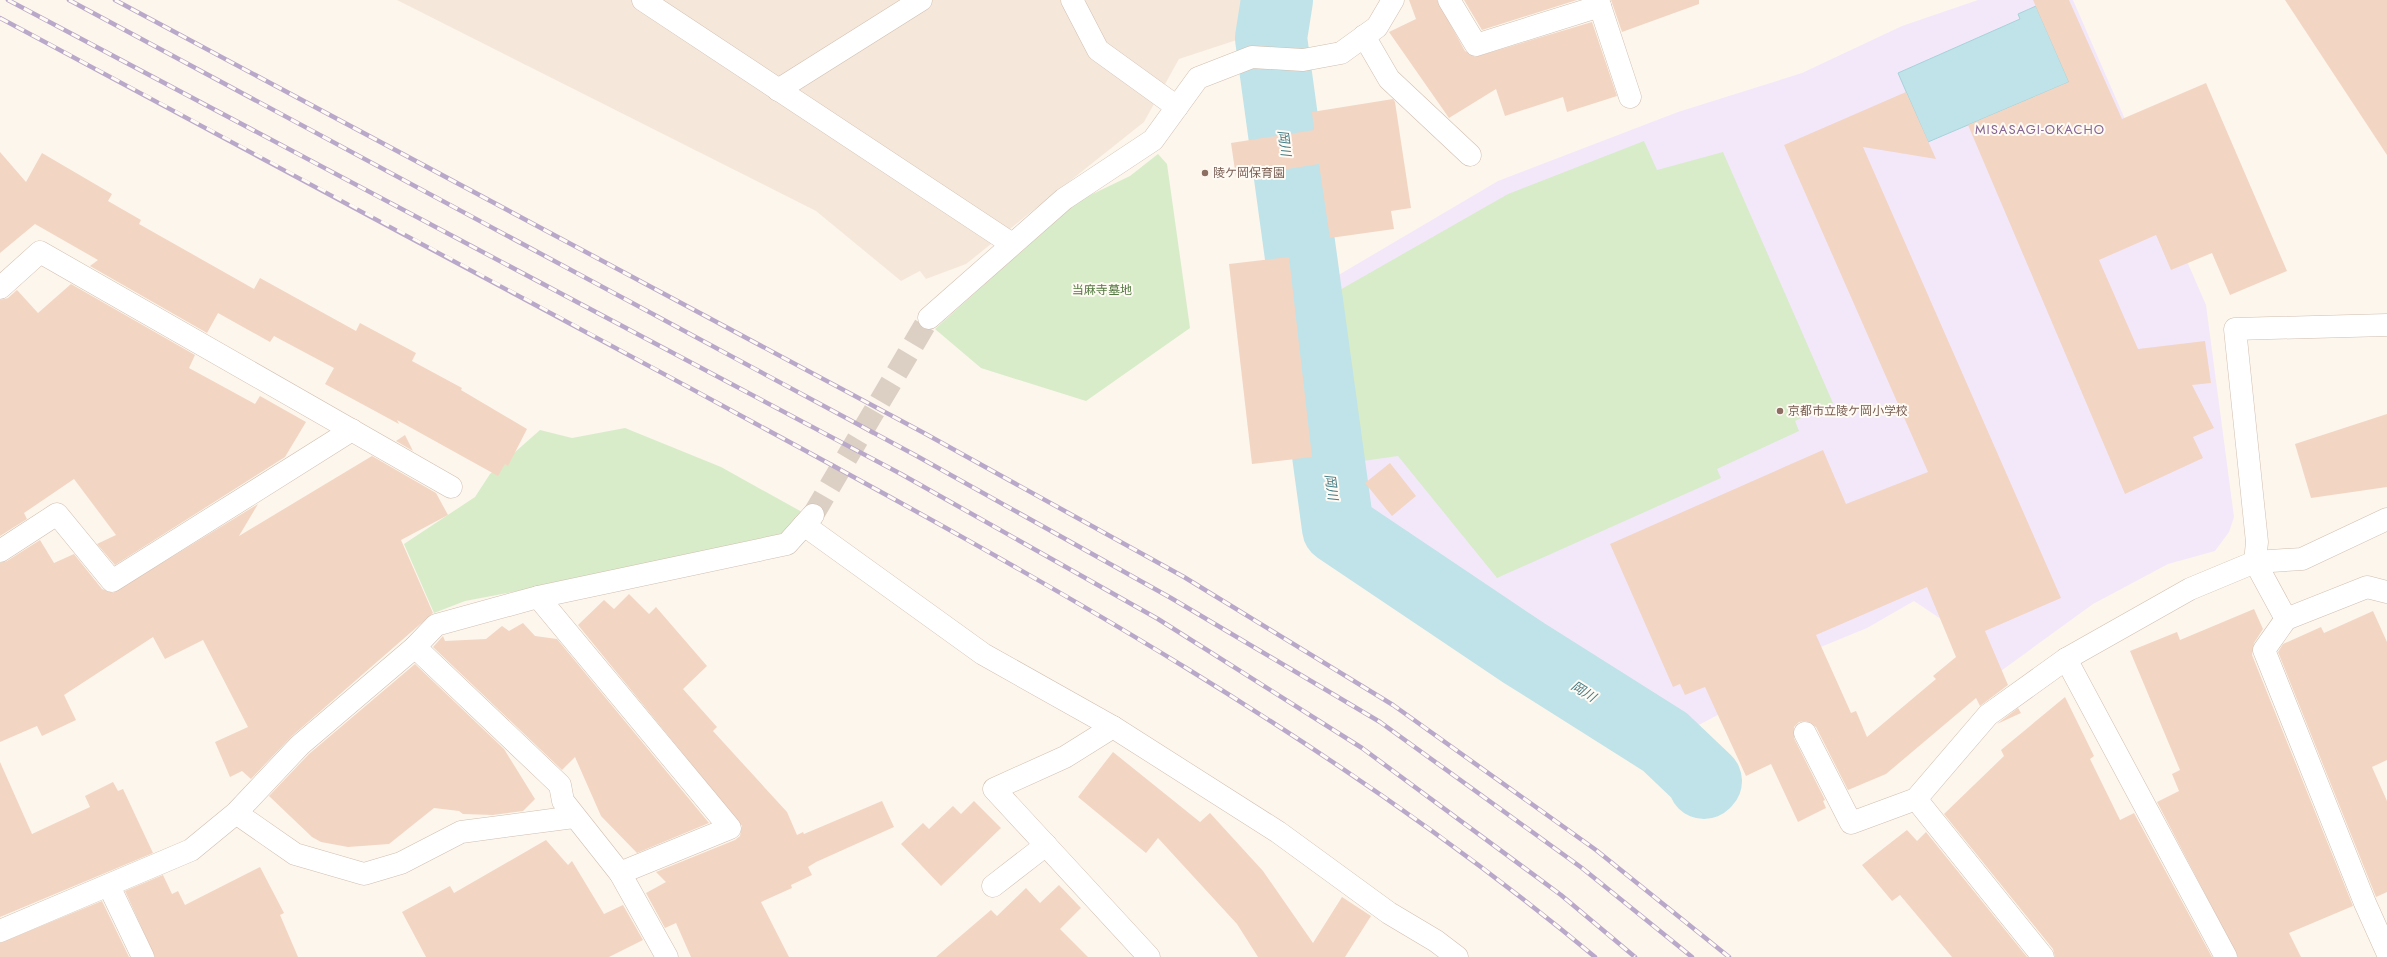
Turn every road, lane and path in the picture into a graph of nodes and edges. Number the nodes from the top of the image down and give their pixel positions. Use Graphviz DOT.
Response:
graph roads {
  1 [pos="643,0"];
  2 [pos="921,0"];
  3 [pos="1072,0"];
  4 [pos="1394,0"];
  5 [pos="1449,0"];
  6 [pos="1599,3"];
  7 [pos="1364,36"];
  8 [pos="778,90"];
  9 [pos="1630,97"];
  10 [pos="1177,107"];
  11 [pos="1470,155"];
  12 [pos="1012,244"];
  13 [pos="0,288"];
  14 [pos="929,318"];
  15 [pos="2387,325"];
  16 [pos="352,430"];
  17 [pos="451,487"];
  18 [pos="2387,519"];
  19 [pos="0,551"];
  20 [pos="2254,562"];
  21 [pos="2387,592"];
  22 [pos="538,597"];
  23 [pos="2286,619"];
  24 [pos="416,647"];
  25 [pos="2066,659"];
  26 [pos="1113,727"];
  27 [pos="1806,733"];
  28 [pos="1916,799"];
  29 [pos="236,814"];
  30 [pos="574,817"];
  31 [pos="1046,845"];
  32 [pos="620,873"];
  33 [pos="109,886"];
  34 [pos="993,886"];
  35 [pos="0,931"];
  36 [pos="2387,952"];
  37 [pos="143,957"];
  38 [pos="667,957"];
  39 [pos="1149,957"];
  40 [pos="1457,957"];
  41 [pos="2043,957"];
  42 [pos="2226,957"];
  1 -- 8 [label="street"];
  2 -- 8 [label="street"];
  3 -- 10 [label="street"];
  4 -- 7 [label="street"];
  5 -- 6 [label="street"];
  6 -- 9 [label="street"];
  7 -- 10 [label="street"];
  7 -- 11 [label="street"];
  8 -- 12 [label="street"];
  10 -- 12 [label="street"];
  12 -- 14 [label="street"];
  13 -- 16 [label="street"];
  15 -- 20 [label="street"];
  16 -- 17 [label="street"];
  16 -- 19 [label="street"];
  18 -- 20 [label="street"];
  20 -- 23 [label="street"];
  20 -- 25 [label="street"];
  21 -- 23 [label="street"];
  22 -- 24 [label="street"];
  22 -- 26 [label="street"];
  22 -- 32 [label="street"];
  23 -- 36 [label="street"];
  24 -- 29 [label="street"];
  24 -- 30 [label="street"];
  25 -- 28 [label="street"];
  25 -- 42 [label="street"];
  26 -- 31 [label="street"];
  26 -- 40 [label="street"];
  27 -- 28 [label="street"];
  28 -- 41 [label="street"];
  29 -- 30 [label="street"];
  29 -- 33 [label="street"];
  30 -- 32 [label="street"];
  31 -- 34 [label="street"];
  31 -- 39 [label="street"];
  32 -- 38 [label="street"];
  33 -- 35 [label="street"];
  33 -- 37 [label="street"];
}
